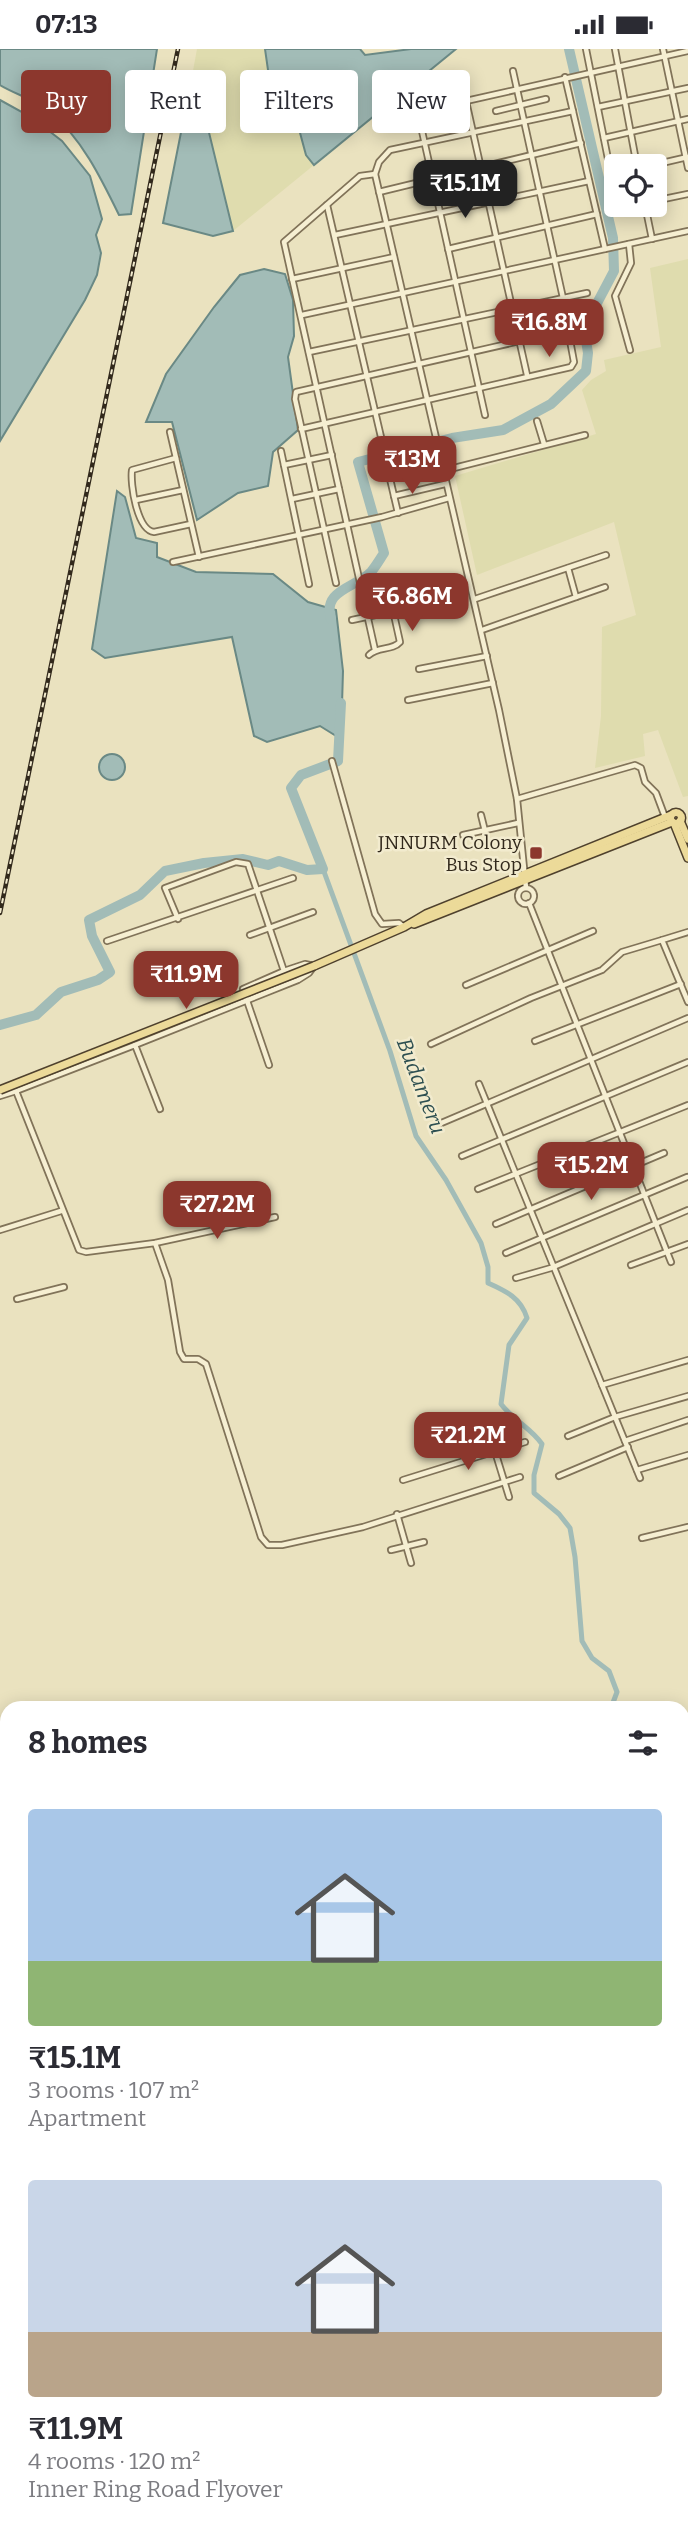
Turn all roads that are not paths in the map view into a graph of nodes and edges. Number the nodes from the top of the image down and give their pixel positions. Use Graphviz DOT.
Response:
graph roads {
  1 [pos="586,49"];
  2 [pos="615,49"];
  3 [pos="663,49"];
  4 [pos="688,51"];
  5 [pos="665,56"];
  6 [pos="618,67"];
  7 [pos="513,71"];
  8 [pos="592,72"];
  9 [pos="567,77"];
  10 [pos="688,88"];
  11 [pos="517,89"];
  12 [pos="672,91"];
  13 [pos="546,99"];
  14 [pos="625,102"];
  15 [pos="520,105"];
  16 [pos="598,107"];
  17 [pos="496,111"];
  18 [pos="573,111"];
  19 [pos="688,119"];
  20 [pos="524,121"];
  21 [pos="678,121"];
  22 [pos="473,132"];
  23 [pos="631,132"];
  24 [pos="422,133"];
  25 [pos="604,138"];
  26 [pos="424,143"];
  27 [pos="581,143"];
  28 [pos="608,154"];
  29 [pos="635,154"];
  30 [pos="532,155"];
  31 [pos="687,157"];
  32 [pos="667,162"];
  33 [pos="481,167"];
  34 [pos="688,168"];
  35 [pos="375,174"];
  36 [pos="432,179"];
  37 [pos="589,181"];
  38 [pos="540,191"];
  39 [pos="379,192"];
  40 [pos="688,194"];
  41 [pos="667,198"];
  42 [pos="489,202"];
  43 [pos="327,205"];
  44 [pos="439,213"];
  45 [pos="597,214"];
  46 [pos="647,217"];
  47 [pos="386,224"];
  48 [pos="547,225"];
  49 [pos="688,232"];
  50 [pos="335,235"];
  51 [pos="498,237"];
  52 [pos="652,239"];
  53 [pos="629,244"];
  54 [pos="448,249"];
  55 [pos="608,249"];
  56 [pos="394,257"];
  57 [pos="555,259"];
  58 [pos="343,268"];
  59 [pos="505,270"];
  60 [pos="292,279"];
  61 [pos="456,281"];
  62 [pos="402,292"];
  63 [pos="587,293"];
  64 [pos="563,298"];
  65 [pos="352,304"];
  66 [pos="513,309"];
  67 [pos="302,315"];
  68 [pos="463,319"];
  69 [pos="410,330"];
  70 [pos="360,341"];
  71 [pos="520,341"];
  72 [pos="629,350"];
  73 [pos="309,352"];
  74 [pos="471,352"];
  75 [pos="417,364"];
  76 [pos="367,375"];
  77 [pos="527,376"];
  78 [pos="317,386"];
  79 [pos="478,387"];
  80 [pos="425,400"];
  81 [pos="376,412"];
  82 [pos="485,415"];
  83 [pos="537,421"];
  84 [pos="325,423"];
  85 [pos="301,429"];
  86 [pos="170,432"];
  87 [pos="585,435"];
  88 [pos="381,437"];
  89 [pos="544,444"];
  90 [pos="281,451"];
  91 [pos="332,455"];
  92 [pos="176,458"];
  93 [pos="307,460"];
  94 [pos="284,465"];
  95 [pos="387,466"];
  96 [pos="441,468"];
  97 [pos="390,479"];
  98 [pos="445,484"];
  99 [pos="339,489"];
  100 [pos="183,490"];
  101 [pos="315,494"];
  102 [pos="394,496"];
  103 [pos="449,498"];
  104 [pos="291,499"];
  105 [pos="136,501"];
  106 [pos="398,513"];
  107 [pos="347,523"];
  108 [pos="191,524"];
  109 [pos="322,528"];
  110 [pos="299,535"];
  111 [pos="606,555"];
  112 [pos="199,558"];
  113 [pos="173,562"];
  114 [pos="568,568"];
  115 [pos="337,583"];
  116 [pos="387,583"];
  117 [pos="309,584"];
  118 [pos="606,587"];
  119 [pos="576,598"];
  120 [pos="475,599"];
  121 [pos="394,611"];
  122 [pos="368,617"];
  123 [pos="352,620"];
  124 [pos="482,630"];
  125 [pos="375,650"];
  126 [pos="369,655"];
  127 [pos="487,656"];
  128 [pos="419,669"];
  129 [pos="493,683"];
  130 [pos="408,700"];
  131 [pos="332,761"];
  132 [pos="517,799"];
  133 [pos="688,808"];
  134 [pos="481,815"];
  135 [pos="676,818"];
  136 [pos="518,823"];
  137 [pos="662,826"];
  138 [pos="485,831"];
  139 [pos="677,832"];
  140 [pos="463,835"];
  141 [pos="688,837"];
  142 [pos="688,858"];
  143 [pos="293,878"];
  144 [pos="526,880"];
  145 [pos="257,892"];
  146 [pos="529,903"];
  147 [pos="313,912"];
  148 [pos="178,919"];
  149 [pos="404,927"];
  150 [pos="270,928"];
  151 [pos="593,931"];
  152 [pos="688,932"];
  153 [pos="250,935"];
  154 [pos="107,940"];
  155 [pos="662,940"];
  156 [pos="547,949"];
  157 [pos="314,966"];
  158 [pos="284,971"];
  159 [pos="681,984"];
  160 [pos="466,985"];
  161 [pos="562,985"];
  162 [pos="686,992"];
  163 [pos="247,1000"];
  164 [pos="688,1002"];
  165 [pos="688,1018"];
  166 [pos="577,1024"];
  167 [pos="535,1041"];
  168 [pos="430,1044"];
  169 [pos="135,1045"];
  170 [pos="592,1061"];
  171 [pos="688,1062"];
  172 [pos="270,1065"];
  173 [pos="480,1084"];
  174 [pos="0,1090"];
  175 [pos="16,1091"];
  176 [pos="0,1096"];
  177 [pos="606,1096"];
  178 [pos="488,1104"];
  179 [pos="688,1105"];
  180 [pos="160,1109"];
  181 [pos="432,1128"];
  182 [pos="619,1130"];
  183 [pos="503,1138"];
  184 [pos="664,1153"];
  185 [pos="462,1156"];
  186 [pos="632,1165"];
  187 [pos="519,1174"];
  188 [pos="687,1177"];
  189 [pos="478,1189"];
  190 [pos="643,1193"];
  191 [pos="531,1209"];
  192 [pos="688,1210"];
  193 [pos="61,1211"];
  194 [pos="275,1217"];
  195 [pos="655,1222"];
  196 [pos="496,1224"];
  197 [pos="0,1230"];
  198 [pos="542,1237"];
  199 [pos="155,1243"];
  200 [pos="688,1244"];
  201 [pos="667,1251"];
  202 [pos="506,1253"];
  203 [pos="671,1262"];
  204 [pos="631,1265"];
  205 [pos="554,1266"];
  206 [pos="516,1278"];
  207 [pos="64,1287"];
  208 [pos="17,1299"];
  209 [pos="688,1360"];
  210 [pos="602,1385"];
  211 [pos="688,1396"];
  212 [pos="615,1417"];
  213 [pos="688,1420"];
  214 [pos="490,1435"];
  215 [pos="568,1436"];
  216 [pos="625,1441"];
  217 [pos="525,1442"];
  218 [pos="628,1447"];
  219 [pos="495,1451"];
  220 [pos="688,1455"];
  221 [pos="637,1470"];
  222 [pos="559,1475"];
  223 [pos="520,1477"];
  224 [pos="640,1478"];
  225 [pos="403,1479"];
  226 [pos="504,1482"];
  227 [pos="509,1497"];
  228 [pos="397,1514"];
  229 [pos="688,1527"];
  230 [pos="642,1538"];
  231 [pos="424,1542"];
  232 [pos="406,1546"];
  233 [pos="391,1550"];
  234 [pos="411,1563"];
  1 -- 8 [label="street"];
  2 -- 6 [label="street"];
  3 -- 5 [label="street"];
  4 -- 5 [label="street"];
  5 -- 6 [label="street"];
  5 -- 12 [label="street"];
  6 -- 8 [label="street"];
  6 -- 14 [label="street"];
  7 -- 11 [label="street"];
  8 -- 9 [label="street"];
  8 -- 16 [label="street"];
  9 -- 11 [label="street"];
  9 -- 18 [label="street"];
  10 -- 12 [label="street"];
  11 -- 15 [label="street"];
  11 -- 22 [label="street"];
  12 -- 14 [label="street"];
  12 -- 21 [label="street"];
  13 -- 15 [label="street"];
  14 -- 16 [label="street"];
  14 -- 23 [label="street"];
  15 -- 17 [label="street"];
  15 -- 20 [label="street"];
  16 -- 25 [label="street"];
  18 -- 20 [label="street"];
  18 -- 27 [label="street"];
  19 -- 21 [label="street"];
  20 -- 22 [label="street"];
  20 -- 30 [label="street"];
  21 -- 23 [label="street"];
  21 -- 31 [label="street"];
  22 -- 26 [label="street"];
  22 -- 33 [label="street"];
  23 -- 25 [label="street"];
  23 -- 29 [label="street"];
  24 -- 26 [label="street"];
  25 -- 28 [label="street"];
  26 -- 35 [label="street"];
  26 -- 36 [label="street"];
  27 -- 30 [label="street"];
  27 -- 37 [label="street"];
  30 -- 33 [label="street"];
  30 -- 38 [label="street"];
  31 -- 32 [label="street"];
  31 -- 34 [label="street"];
  33 -- 36 [label="street"];
  33 -- 42 [label="street"];
  35 -- 39 [label="street"];
  35 -- 43 [label="street"];
  36 -- 39 [label="street"];
  36 -- 44 [label="street"];
  37 -- 38 [label="street"];
  37 -- 45 [label="street"];
  38 -- 42 [label="street"];
  38 -- 48 [label="street"];
  39 -- 47 [label="street"];
  40 -- 41 [label="street"];
  42 -- 44 [label="street"];
  42 -- 51 [label="street"];
  43 -- 50 [label="street"];
  43 -- 60 [label="street"];
  44 -- 47 [label="street"];
  44 -- 54 [label="street"];
  45 -- 48 [label="street"];
  45 -- 55 [label="street"];
  46 -- 52 [label="street"];
  47 -- 50 [label="street"];
  47 -- 56 [label="street"];
  48 -- 51 [label="street"];
  48 -- 57 [label="street"];
  49 -- 52 [label="street"];
  50 -- 58 [label="street"];
  51 -- 54 [label="street"];
  51 -- 59 [label="street"];
  52 -- 53 [label="street"];
  53 -- 55 [label="street"];
  53 -- 72 [label="street"];
  54 -- 61 [label="street"];
  55 -- 57 [label="street"];
  56 -- 58 [label="street"];
  56 -- 62 [label="street"];
  57 -- 59 [label="street"];
  57 -- 64 [label="street"];
  58 -- 60 [label="street"];
  58 -- 65 [label="street"];
  59 -- 61 [label="street"];
  59 -- 66 [label="street"];
  60 -- 67 [label="street"];
  61 -- 62 [label="street"];
  61 -- 68 [label="street"];
  62 -- 65 [label="street"];
  62 -- 69 [label="street"];
  63 -- 64 [label="street"];
  64 -- 66 [label="street"];
  65 -- 67 [label="street"];
  65 -- 70 [label="street"];
  66 -- 68 [label="street"];
  66 -- 71 [label="street"];
  67 -- 73 [label="street"];
  68 -- 69 [label="street"];
  68 -- 74 [label="street"];
  69 -- 70 [label="street"];
  69 -- 75 [label="street"];
  70 -- 73 [label="street"];
  70 -- 76 [label="street"];
  71 -- 74 [label="street"];
  71 -- 77 [label="street"];
  71 -- 77 [label="street"];
  73 -- 78 [label="street"];
  74 -- 75 [label="street"];
  74 -- 79 [label="street"];
  75 -- 76 [label="street"];
  75 -- 80 [label="street"];
  76 -- 78 [label="street"];
  76 -- 81 [label="street"];
  77 -- 79 [label="street"];
  78 -- 84 [label="street"];
  78 -- 85 [label="street"];
  79 -- 80 [label="street"];
  79 -- 82 [label="street"];
  80 -- 81 [label="street"];
  80 -- 96 [label="street"];
  81 -- 84 [label="street"];
  81 -- 88 [label="street"];
  83 -- 89 [label="street"];
  84 -- 85 [label="street"];
  84 -- 91 [label="street"];
  85 -- 93 [label="street"];
  86 -- 92 [label="street"];
  87 -- 89 [label="street"];
  89 -- 96 [label="street"];
  90 -- 94 [label="street"];
  91 -- 93 [label="street"];
  91 -- 99 [label="street"];
  92 -- 100 [label="street"];
  92 -- 105 [label="street"];
  93 -- 94 [label="street"];
  93 -- 101 [label="street"];
  94 -- 104 [label="street"];
  95 -- 97 [label="street"];
  96 -- 97 [label="street"];
  96 -- 98 [label="street"];
  97 -- 102 [label="street"];
  98 -- 102 [label="street"];
  98 -- 103 [label="street"];
  99 -- 101 [label="street"];
  99 -- 107 [label="street"];
  100 -- 105 [label="street"];
  100 -- 108 [label="street"];
  101 -- 104 [label="street"];
  101 -- 109 [label="street"];
  102 -- 106 [label="street"];
  103 -- 106 [label="street"];
  103 -- 120 [label="street"];
  104 -- 110 [label="street"];
  105 -- 108 [label="street"];
  106 -- 107 [label="street"];
  107 -- 109 [label="street"];
  107 -- 122 [label="street"];
  108 -- 112 [label="street"];
  109 -- 110 [label="street"];
  109 -- 115 [label="street"];
  110 -- 112 [label="street"];
  110 -- 117 [label="street"];
  111 -- 114 [label="street"];
  112 -- 113 [label="street"];
  114 -- 119 [label="street"];
  114 -- 120 [label="street"];
  116 -- 121 [label="street"];
  118 -- 119 [label="street"];
  119 -- 124 [label="street"];
  120 -- 124 [label="street"];
  121 -- 122 [label="street"];
  121 -- 125 [label="street"];
  122 -- 123 [label="street"];
  122 -- 125 [label="street"];
  124 -- 127 [label="street"];
  125 -- 126 [label="street"];
  127 -- 128 [label="street"];
  127 -- 129 [label="street"];
  129 -- 130 [label="street"];
  129 -- 132 [label="street"];
  131 -- 149 [label="street"];
  132 -- 135 [label="street"];
  132 -- 136 [label="street"];
  133 -- 135 [label="main road"];
  134 -- 138 [label="street"];
  135 -- 137 [label="main road"];
  135 -- 139 [label="main road"];
  135 -- 141 [label="main road"];
  135 -- 144 [label="main road"];
  136 -- 138 [label="street"];
  136 -- 144 [label="street"];
  137 -- 139 [label="main road"];
  137 -- 144 [label="main road"];
  138 -- 140 [label="street"];
  139 -- 142 [label="main road"];
  143 -- 145 [label="street"];
  144 -- 146 [label="street"];
  144 -- 146 [label="street"];
  144 -- 149 [label="main road"];
  145 -- 148 [label="street"];
  145 -- 148 [label="street"];
  145 -- 150 [label="street"];
  146 -- 156 [label="street"];
  147 -- 150 [label="street"];
  148 -- 154 [label="street"];
  149 -- 157 [label="main road"];
  150 -- 153 [label="street"];
  150 -- 158 [label="street"];
  151 -- 156 [label="street"];
  152 -- 155 [label="street"];
  155 -- 159 [label="street"];
  155 -- 161 [label="street"];
  156 -- 160 [label="street"];
  156 -- 161 [label="street"];
  157 -- 158 [label="street, bridge"];
  157 -- 163 [label="street, bridge"];
  157 -- 174 [label="main road, bridge"];
  158 -- 163 [label="street"];
  159 -- 162 [label="street"];
  159 -- 166 [label="street"];
  161 -- 166 [label="street"];
  161 -- 168 [label="street"];
  162 -- 164 [label="street"];
  163 -- 169 [label="street"];
  163 -- 172 [label="street"];
  165 -- 170 [label="street"];
  166 -- 167 [label="street"];
  166 -- 170 [label="street"];
  169 -- 175 [label="street"];
  169 -- 180 [label="street"];
  170 -- 177 [label="street"];
  170 -- 178 [label="street"];
  171 -- 177 [label="street"];
  173 -- 178 [label="street"];
  175 -- 176 [label="street"];
  175 -- 193 [label="street"];
  177 -- 182 [label="street"];
  177 -- 183 [label="street"];
  178 -- 181 [label="street"];
  178 -- 183 [label="street"];
  179 -- 182 [label="street"];
  182 -- 186 [label="street"];
  182 -- 187 [label="street"];
  183 -- 185 [label="street"];
  183 -- 187 [label="street"];
  184 -- 186 [label="street"];
  186 -- 190 [label="street"];
  186 -- 191 [label="street"];
  187 -- 189 [label="street"];
  187 -- 191 [label="street"];
  188 -- 190 [label="street"];
  190 -- 195 [label="street"];
  190 -- 198 [label="street"];
  191 -- 196 [label="street"];
  191 -- 198 [label="street"];
  192 -- 195 [label="street"];
  193 -- 197 [label="street"];
  193 -- 199 [label="street"];
  194 -- 199 [label="street"];
  195 -- 201 [label="street"];
  195 -- 205 [label="street"];
  198 -- 202 [label="street"];
  198 -- 205 [label="street"];
  199 -- 228 [label="street"];
  200 -- 201 [label="street"];
  201 -- 203 [label="street"];
  201 -- 204 [label="street"];
  205 -- 206 [label="street"];
  205 -- 210 [label="street"];
  207 -- 208 [label="street"];
  209 -- 210 [label="street"];
  210 -- 212 [label="street"];
  211 -- 212 [label="street"];
  212 -- 215 [label="street"];
  212 -- 216 [label="street"];
  213 -- 216 [label="street"];
  214 -- 219 [label="street"];
  216 -- 218 [label="street"];
  217 -- 219 [label="street"];
  218 -- 221 [label="street"];
  218 -- 222 [label="street"];
  219 -- 225 [label="street"];
  219 -- 226 [label="street"];
  220 -- 221 [label="street"];
  221 -- 224 [label="street"];
  223 -- 226 [label="street"];
  226 -- 227 [label="street"];
  226 -- 228 [label="street"];
  228 -- 232 [label="street"];
  229 -- 230 [label="street"];
  231 -- 232 [label="street"];
  232 -- 233 [label="street"];
  232 -- 234 [label="street"];
}
